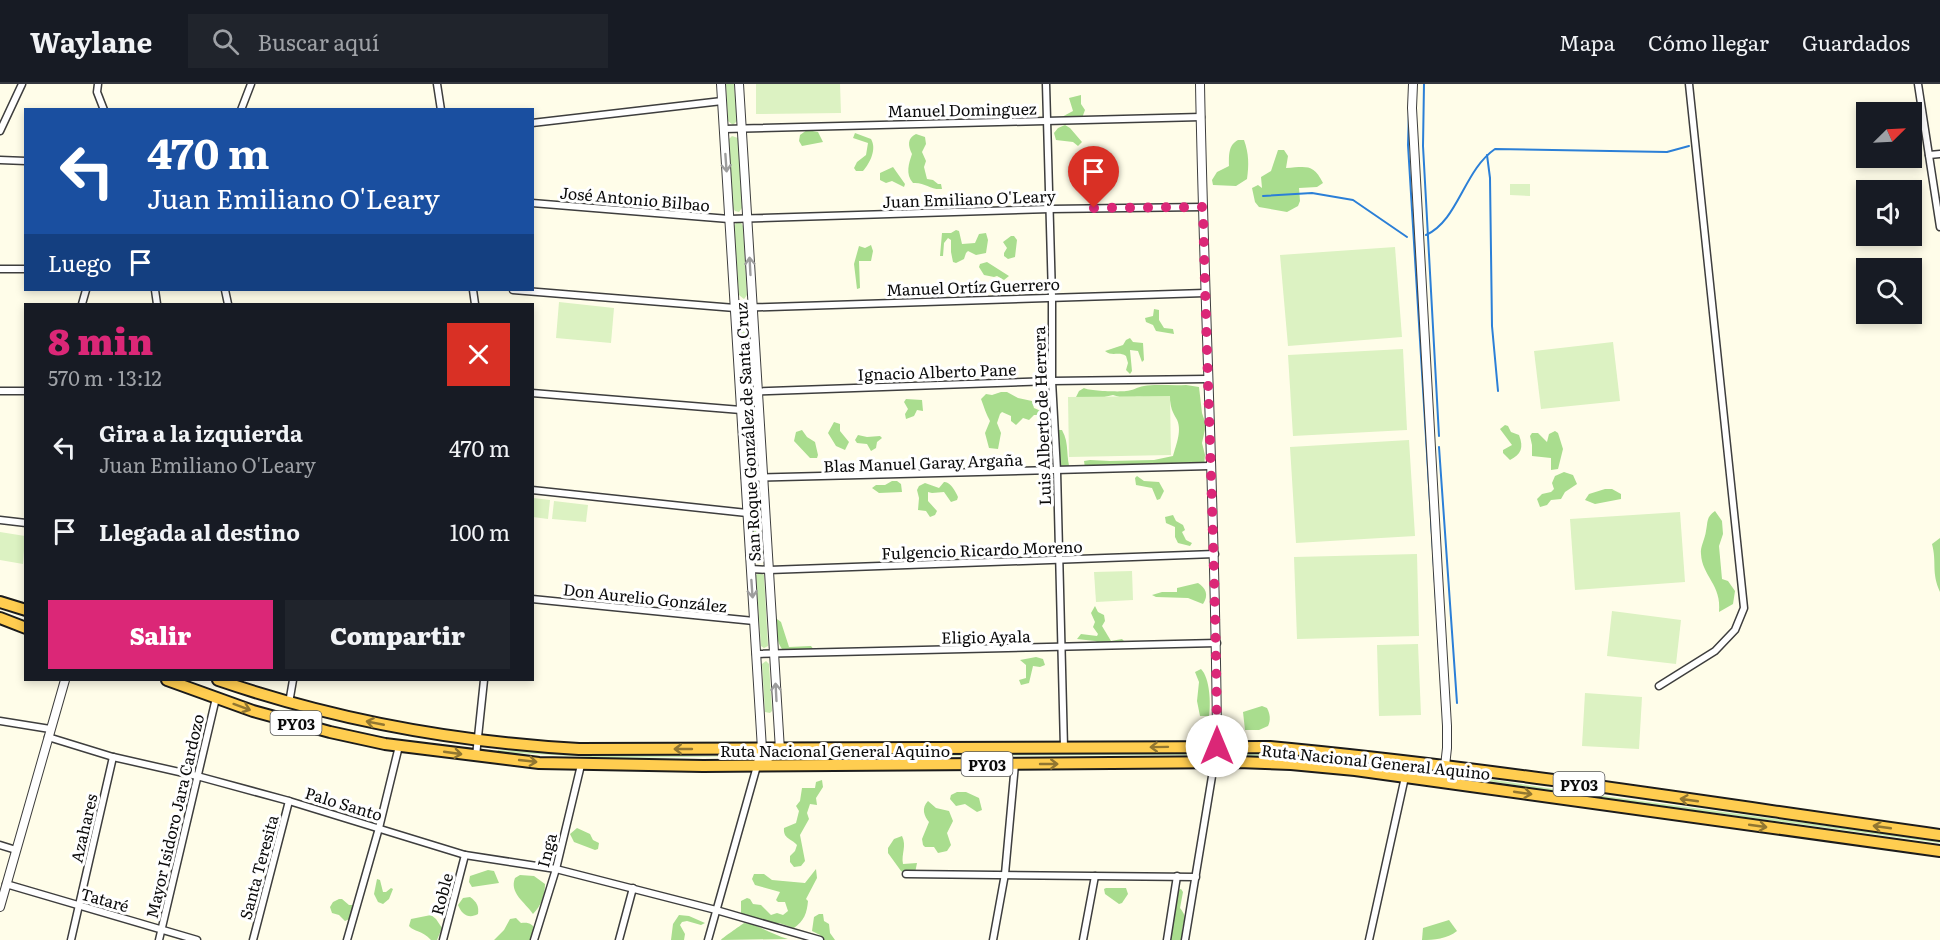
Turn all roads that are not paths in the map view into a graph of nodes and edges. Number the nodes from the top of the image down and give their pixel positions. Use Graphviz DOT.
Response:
graph roads {
  1 [pos="22,84"];
  2 [pos="98,84"];
  3 [pos="251,84"];
  4 [pos="437,84"];
  5 [pos="721,84"];
  6 [pos="739,84"];
  7 [pos="1046,84"];
  8 [pos="1200,84"];
  9 [pos="1413,84"];
  10 [pos="1689,84"];
  11 [pos="1918,84"];
  12 [pos="722,101"];
  13 [pos="103,108"];
  14 [pos="242,108"];
  15 [pos="441,108"];
  16 [pos="1201,117"];
  17 [pos="1047,121"];
  18 [pos="534,123"];
  19 [pos="742,128"];
  20 [pos="724,129"];
  21 [pos="0,131"];
  22 [pos="1940,154"];
  23 [pos="1929,155"];
  24 [pos="0,160"];
  25 [pos="24,161"];
  26 [pos="534,203"];
  27 [pos="1203,207"];
  28 [pos="1050,209"];
  29 [pos="747,218"];
  30 [pos="733,219"];
  31 [pos="1940,228"];
  32 [pos="0,269"];
  33 [pos="24,269"];
  34 [pos="526,291"];
  35 [pos="1205,293"];
  36 [pos="1052,297"];
  37 [pos="753,307"];
  38 [pos="738,308"];
  39 [pos="1207,379"];
  40 [pos="1052,381"];
  41 [pos="0,391"];
  42 [pos="24,391"];
  43 [pos="758,391"];
  44 [pos="740,392"];
  45 [pos="534,393"];
  46 [pos="741,410"];
  47 [pos="1210,466"];
  48 [pos="1057,471"];
  49 [pos="745,478"];
  50 [pos="764,479"];
  51 [pos="534,490"];
  52 [pos="747,513"];
  53 [pos="0,520"];
  54 [pos="24,523"];
  55 [pos="1215,554"];
  56 [pos="1059,560"];
  57 [pos="751,569"];
  58 [pos="769,570"];
  59 [pos="534,599"];
  60 [pos="0,602"];
  61 [pos="24,609"];
  62 [pos="0,618"];
  63 [pos="754,621"];
  64 [pos="24,627"];
  65 [pos="1216,643"];
  66 [pos="1061,647"];
  67 [pos="774,653"];
  68 [pos="756,654"];
  69 [pos="65,681"];
  70 [pos="170,681"];
  71 [pos="221,681"];
  72 [pos="293,681"];
  73 [pos="484,681"];
  74 [pos="1659,686"];
  75 [pos="216,698"];
  76 [pos="289,703"];
  77 [pos="0,721"];
  78 [pos="49,733"];
  79 [pos="477,741"];
  80 [pos="399,746"];
  81 [pos="1217,746"];
  82 [pos="1064,748"];
  83 [pos="762,750"];
  84 [pos="780,750"];
  85 [pos="476,756"];
  86 [pos="112,757"];
  87 [pos="1015,764"];
  88 [pos="1184,764"];
  89 [pos="1215,764"];
  90 [pos="580,765"];
  91 [pos="757,766"];
  92 [pos="1445,766"];
  93 [pos="197,776"];
  94 [pos="1405,777"];
  95 [pos="290,801"];
  96 [pos="379,828"];
  97 [pos="1940,835"];
  98 [pos="0,845"];
  99 [pos="16,850"];
  100 [pos="1940,851"];
  101 [pos="465,855"];
  102 [pos="556,869"];
  103 [pos="906,874"];
  104 [pos="1005,874"];
  105 [pos="1095,876"];
  106 [pos="1177,876"];
  107 [pos="1196,877"];
  108 [pos="6,884"];
  109 [pos="633,888"];
  110 [pos="80,906"];
  111 [pos="0,907"];
  112 [pos="716,910"];
  113 [pos="161,930"];
  114 [pos="798,937"];
  115 [pos="71,940"];
  116 [pos="159,940"];
  117 [pos="197,940"];
  118 [pos="253,940"];
  119 [pos="347,940"];
  120 [pos="443,940"];
  121 [pos="534,940"];
  122 [pos="619,940"];
  123 [pos="708,940"];
  124 [pos="820,940"];
  125 [pos="993,940"];
  126 [pos="1083,940"];
  127 [pos="1167,940"];
  128 [pos="1185,940"];
  129 [pos="1369,940"];
  1 -- 21 [label="street"];
  2 -- 13 [label="street"];
  3 -- 14 [label="street"];
  4 -- 15 [label="street"];
  5 -- 12 [label="street"];
  6 -- 19 [label="street, San Roque González de Santa Cruz"];
  7 -- 17 [label="street, Luis Alberto de Herrera"];
  8 -- 16 [label="street"];
  9 -- 92 [label="street"];
  10 -- 74 [label="street"];
  11 -- 23 [label="street"];
  12 -- 18 [label="street"];
  12 -- 20 [label="street"];
  16 -- 17 [label="street, Manuel Dominguez"];
  16 -- 27 [label="street"];
  17 -- 19 [label="street, Manuel Dominguez"];
  17 -- 28 [label="street, Luis Alberto de Herrera"];
  19 -- 20 [label="street, Manuel Dominguez"];
  19 -- 29 [label="street, San Roque González de Santa Cruz"];
  20 -- 30 [label="street, one-way"];
  22 -- 23 [label="street"];
  23 -- 31 [label="street"];
  24 -- 25 [label="street"];
  26 -- 30 [label="street, José Antonio Bilbao"];
  27 -- 28 [label="street, Juan Emiliano O'Leary"];
  27 -- 35 [label="street"];
  28 -- 29 [label="street, Juan Emiliano O'Leary"];
  28 -- 36 [label="street, Luis Alberto de Herrera"];
  29 -- 30 [label="street, Juan Emiliano O'Leary"];
  37 -- 29 [label="street, San Roque González de Santa Cruz, one-way"];
  30 -- 38 [label="street"];
  32 -- 33 [label="street"];
  34 -- 38 [label="street, Manuel Ortíz Guerrero"];
  35 -- 36 [label="street, Manuel Ortíz Guerrero"];
  35 -- 39 [label="street"];
  36 -- 37 [label="street, Manuel Ortíz Guerrero"];
  36 -- 40 [label="street, Luis Alberto de Herrera"];
  37 -- 38 [label="street, Manuel Ortíz Guerrero"];
  37 -- 43 [label="street, San Roque González de Santa Cruz"];
  38 -- 44 [label="street"];
  39 -- 40 [label="street, Ignacio Alberto Pane"];
  39 -- 47 [label="street"];
  40 -- 43 [label="street, Ignacio Alberto Pane"];
  40 -- 48 [label="street, Luis Alberto de Herrera"];
  41 -- 42 [label="street"];
  43 -- 44 [label="street, Ignacio Alberto Pane"];
  43 -- 50 [label="street, San Roque González de Santa Cruz"];
  44 -- 46 [label="street"];
  45 -- 46 [label="street"];
  46 -- 49 [label="street"];
  47 -- 48 [label="street, Blas Manuel Garay Argaña"];
  47 -- 55 [label="street"];
  48 -- 50 [label="street, Blas Manuel Garay Argaña"];
  48 -- 56 [label="street, Luis Alberto de Herrera"];
  49 -- 50 [label="street, Blas Manuel Garay Argaña"];
  49 -- 52 [label="street"];
  50 -- 58 [label="street, San Roque González de Santa Cruz"];
  51 -- 52 [label="street"];
  52 -- 57 [label="street"];
  53 -- 54 [label="street"];
  55 -- 56 [label="street, Fulgencio Ricardo Moreno"];
  55 -- 65 [label="street"];
  56 -- 58 [label="street, Fulgencio Ricardo Moreno"];
  56 -- 66 [label="street, Luis Alberto de Herrera"];
  57 -- 58 [label="street, Fulgencio Ricardo Moreno"];
  57 -- 63 [label="street, one-way"];
  58 -- 67 [label="street, San Roque González de Santa Cruz"];
  59 -- 63 [label="street, Don Aurelio González"];
  60 -- 61 [label="highway"];
  62 -- 64 [label="highway"];
  63 -- 68 [label="street"];
  65 -- 66 [label="street, Eligio Ayala"];
  65 -- 81 [label="street"];
  66 -- 67 [label="street, Eligio Ayala"];
  66 -- 82 [label="street, Luis Alberto de Herrera"];
  67 -- 68 [label="street, Eligio Ayala"];
  84 -- 67 [label="street, San Roque González de Santa Cruz, one-way"];
  68 -- 83 [label="street"];
  69 -- 78 [label="street"];
  70 -- 75 [label="highway, Ruta Nacional General Aquino / PY03"];
  71 -- 76 [label="highway, Ruta Nacional General Aquino / PY03"];
  72 -- 76 [label="street"];
  73 -- 79 [label="street"];
  75 -- 80 [label="highway, Ruta Nacional General Aquino / PY03, one-way"];
  75 -- 93 [label="street, Mayor Isidoro Jara Cardozo"];
  79 -- 76 [label="highway, Ruta Nacional General Aquino / PY03, one-way"];
  77 -- 78 [label="street, Palo Santo"];
  78 -- 86 [label="street, Palo Santo"];
  78 -- 99 [label="street"];
  83 -- 79 [label="highway, Ruta Nacional General Aquino / PY03, one-way"];
  79 -- 85 [label="street"];
  80 -- 85 [label="highway, Ruta Nacional General Aquino / PY03, one-way"];
  80 -- 96 [label="street"];
  81 -- 82 [label="highway, Ruta Nacional General Aquino / PY03, one-way"];
  81 -- 88 [label="street"];
  81 -- 89 [label="street"];
  81 -- 92 [label="highway, Ruta Nacional General Aquino / PY03"];
  82 -- 84 [label="highway, Ruta Nacional General Aquino / PY03"];
  83 -- 84 [label="highway, Ruta Nacional General Aquino / PY03"];
  83 -- 91 [label="street"];
  84 -- 91 [label="street"];
  85 -- 90 [label="highway, Ruta Nacional General Aquino / PY03, one-way"];
  86 -- 93 [label="street, Palo Santo"];
  86 -- 110 [label="street, Azahares"];
  87 -- 88 [label="highway, Ruta Nacional General Aquino / PY03, one-way"];
  87 -- 91 [label="highway, Ruta Nacional General Aquino / PY03"];
  87 -- 104 [label="street"];
  88 -- 89 [label="highway, Ruta Nacional General Aquino / PY03"];
  89 -- 94 [label="highway, Ruta Nacional General Aquino / PY03"];
  89 -- 107 [label="street"];
  90 -- 91 [label="highway, Ruta Nacional General Aquino / PY03"];
  90 -- 102 [label="street, Inga"];
  91 -- 112 [label="street"];
  97 -- 92 [label="highway, Ruta Nacional General Aquino / PY03, one-way"];
  93 -- 95 [label="street, Palo Santo"];
  93 -- 113 [label="street, Mayor Isidoro Jara Cardozo"];
  94 -- 100 [label="highway, Ruta Nacional General Aquino / PY03, one-way"];
  94 -- 129 [label="street"];
  95 -- 96 [label="street, Palo Santo"];
  95 -- 118 [label="street, Santa Teresita"];
  96 -- 101 [label="street, Palo Santo"];
  96 -- 119 [label="street"];
  98 -- 99 [label="street"];
  99 -- 108 [label="street"];
  101 -- 102 [label="street, Palo Santo"];
  101 -- 120 [label="street, Roble"];
  102 -- 109 [label="street, Palo Santo"];
  102 -- 121 [label="street, Inga"];
  103 -- 104 [label="street"];
  104 -- 105 [label="street"];
  104 -- 125 [label="street"];
  105 -- 106 [label="street"];
  105 -- 126 [label="street"];
  106 -- 107 [label="street"];
  106 -- 127 [label="street"];
  107 -- 128 [label="street"];
  108 -- 110 [label="street, Tataré"];
  108 -- 111 [label="street"];
  109 -- 112 [label="street, Palo Santo"];
  109 -- 122 [label="street"];
  110 -- 113 [label="street, Tataré"];
  110 -- 115 [label="street, Azahares"];
  112 -- 114 [label="street, Palo Santo"];
  112 -- 123 [label="street"];
  113 -- 116 [label="street, Mayor Isidoro Jara Cardozo"];
  113 -- 117 [label="street, Tataré"];
  114 -- 124 [label="street, Palo Santo"];
}
